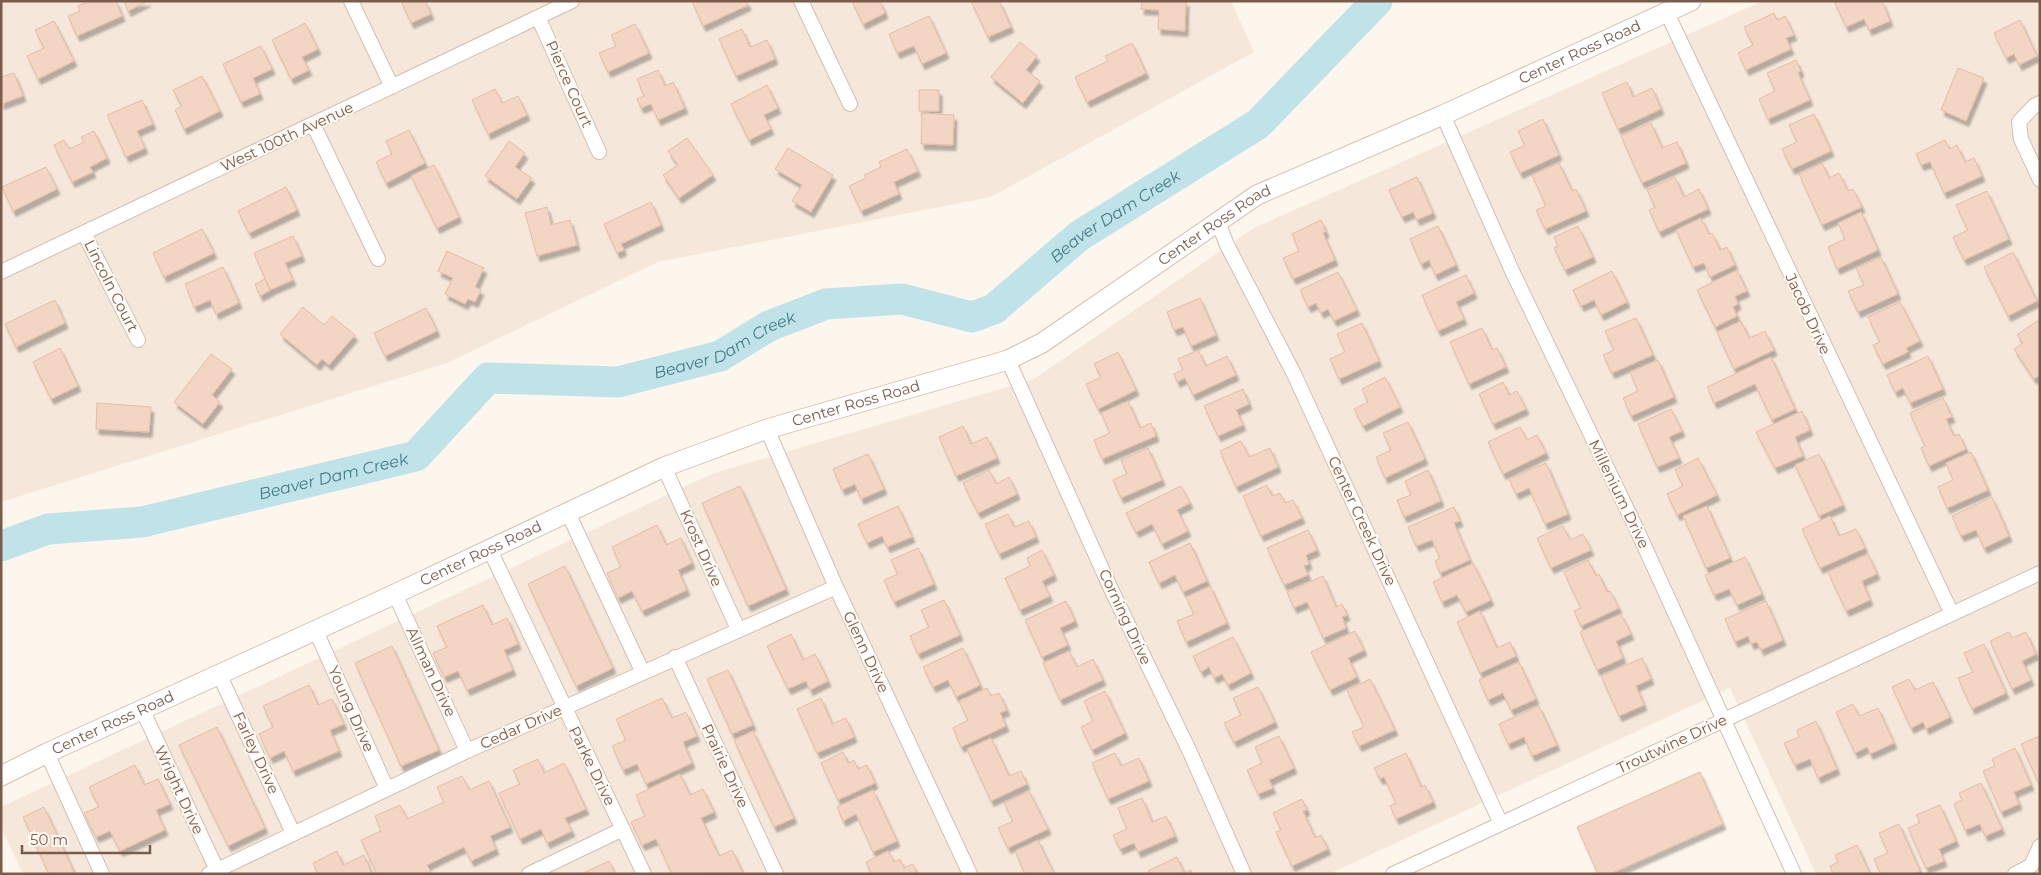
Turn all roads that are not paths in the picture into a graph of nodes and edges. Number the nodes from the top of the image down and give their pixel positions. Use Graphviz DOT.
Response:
graph roads {
  1 [pos="351,1"];
  2 [pos="572,1"];
  3 [pos="801,1"];
  4 [pos="1691,1"];
  5 [pos="1667,13"];
  6 [pos="538,17"];
  7 [pos="392,87"];
  8 [pos="2040,103"];
  9 [pos="850,104"];
  10 [pos="1443,114"];
  11 [pos="313,124"];
  12 [pos="599,152"];
  13 [pos="2040,180"];
  14 [pos="1218,222"];
  15 [pos="84,233"];
  16 [pos="378,259"];
  17 [pos="1,272"];
  18 [pos="138,340"];
  19 [pos="1008,360"];
  20 [pos="767,429"];
  21 [pos="664,467"];
  22 [pos="568,513"];
  23 [pos="490,550"];
  24 [pos="2040,573"];
  25 [pos="836,587"];
  26 [pos="395,594"];
  27 [pos="1952,614"];
  28 [pos="315,629"];
  29 [pos="738,629"];
  30 [pos="675,658"];
  31 [pos="642,673"];
  32 [pos="219,674"];
  33 [pos="564,708"];
  34 [pos="142,709"];
  35 [pos="1723,720"];
  36 [pos="467,751"];
  37 [pos="47,753"];
  38 [pos="1,776"];
  39 [pos="387,789"];
  40 [pos="1501,824"];
  41 [pos="623,829"];
  42 [pos="293,833"];
  43 [pos="2040,846"];
  44 [pos="2035,868"];
  45 [pos="232,869"];
  46 [pos="213,872"];
  47 [pos="102,874"];
  48 [pos="529,874"];
  49 [pos="644,874"];
  50 [pos="776,874"];
  51 [pos="970,874"];
  52 [pos="1244,874"];
  53 [pos="1393,874"];
  54 [pos="1794,874"];
  55 [pos="2015,874"];
  1 -- 7 [label="street"];
  2 -- 6 [label="street, West 100th Avenue"];
  3 -- 9 [label="street"];
  4 -- 5 [label="street, Center Ross Road"];
  5 -- 10 [label="street, Center Ross Road"];
  5 -- 27 [label="street, Jacob Drive"];
  6 -- 7 [label="street, West 100th Avenue"];
  6 -- 12 [label="street, Pierce Court"];
  7 -- 11 [label="street, West 100th Avenue"];
  8 -- 13 [label="street"];
  10 -- 14 [label="street, Center Ross Road"];
  10 -- 35 [label="street, Millenium Drive"];
  11 -- 15 [label="street, West 100th Avenue"];
  11 -- 16 [label="street"];
  14 -- 19 [label="street, Center Ross Road"];
  14 -- 40 [label="street, Center Creek Drive"];
  15 -- 17 [label="street, West 100th Avenue"];
  15 -- 18 [label="street, Lincoln Court"];
  19 -- 20 [label="street, Center Ross Road"];
  19 -- 52 [label="street, Corning Drive"];
  20 -- 21 [label="street, Center Ross Road"];
  20 -- 25 [label="street, Glenn Drive"];
  21 -- 22 [label="street, Center Ross Road"];
  21 -- 29 [label="street, Krost Drive"];
  22 -- 23 [label="street, Center Ross Road"];
  22 -- 31 [label="street"];
  23 -- 26 [label="street, Center Ross Road"];
  23 -- 33 [label="street, Parke Drive"];
  24 -- 27 [label="street, Troutwine Drive"];
  25 -- 29 [label="street, Cedar Drive"];
  25 -- 51 [label="street, Glenn Drive"];
  26 -- 28 [label="street, Center Ross Road"];
  26 -- 36 [label="street, Allman Drive"];
  27 -- 35 [label="street, Troutwine Drive"];
  28 -- 32 [label="street, Center Ross Road"];
  28 -- 39 [label="street, Young Drive"];
  29 -- 30 [label="street, Cedar Drive"];
  30 -- 31 [label="street, Cedar Drive"];
  30 -- 50 [label="street, Prairie Drive"];
  31 -- 33 [label="street, Cedar Drive"];
  32 -- 34 [label="street, Center Ross Road"];
  32 -- 42 [label="street, Farley Drive"];
  33 -- 36 [label="street, Cedar Drive"];
  33 -- 41 [label="street, Parke Drive"];
  34 -- 37 [label="street, Center Ross Road"];
  34 -- 46 [label="street, Wright Drive"];
  35 -- 40 [label="street, Troutwine Drive"];
  35 -- 54 [label="street, Millenium Drive"];
  36 -- 39 [label="street, Cedar Drive"];
  37 -- 38 [label="street, Center Ross Road"];
  37 -- 47 [label="street"];
  39 -- 42 [label="street, Cedar Drive"];
  40 -- 53 [label="street, Troutwine Drive"];
  41 -- 48 [label="street"];
  41 -- 49 [label="street, Parke Drive"];
  42 -- 45 [label="street, Cedar Drive"];
  43 -- 44 [label="street"];
  44 -- 55 [label="street"];
  45 -- 46 [label="street, Cedar Drive"];
}
